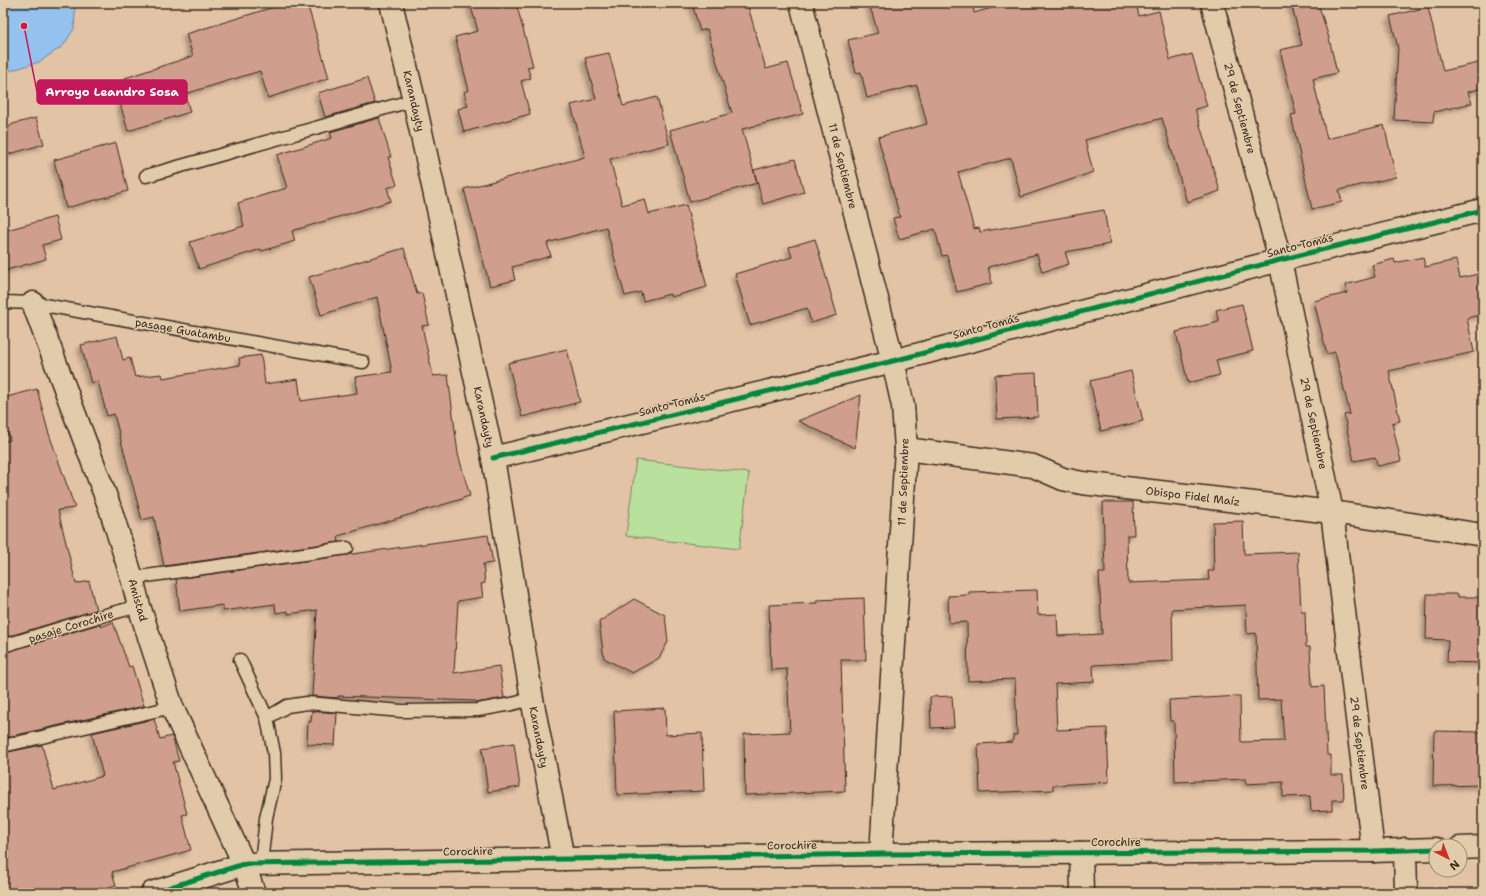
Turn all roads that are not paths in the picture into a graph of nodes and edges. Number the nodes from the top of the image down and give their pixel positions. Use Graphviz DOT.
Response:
graph roads {
  1 [pos="391,3"];
  2 [pos="801,3"];
  3 [pos="1212,3"];
  4 [pos="414,100"];
  5 [pos="146,176"];
  6 [pos="1483,210"];
  7 [pos="1280,260"];
  8 [pos="3,302"];
  9 [pos="33,303"];
  10 [pos="893,361"];
  11 [pos="363,362"];
  12 [pos="906,449"];
  13 [pos="493,458"];
  14 [pos="1332,512"];
  15 [pos="1483,535"];
  16 [pos="347,548"];
  17 [pos="132,578"];
  18 [pos="139,606"];
  19 [pos="3,646"];
  20 [pos="240,660"];
  21 [pos="532,699"];
  22 [pos="172,707"];
  23 [pos="267,718"];
  24 [pos="3,746"];
  25 [pos="1483,847"];
  26 [pos="1428,848"];
  27 [pos="1468,848"];
  28 [pos="1405,849"];
  29 [pos="1373,851"];
  30 [pos="1081,853"];
  31 [pos="881,854"];
  32 [pos="563,859"];
  33 [pos="253,864"];
  34 [pos="152,893"];
  35 [pos="254,893"];
  36 [pos="1082,893"];
  37 [pos="1406,893"];
  1 -- 4 [label="street, Karandayty"];
  2 -- 10 [label="street, 11 de Septiembre"];
  3 -- 7 [label="street, 29 de Septiembre"];
  4 -- 5 [label="lane"];
  4 -- 13 [label="street, Karandayty"];
  6 -- 7 [label="street, Santo Tomás"];
  7 -- 10 [label="street, Santo Tomás"];
  7 -- 14 [label="street, 29 de Septiembre"];
  8 -- 9 [label="lane, pasage Guatambu"];
  9 -- 11 [label="lane, pasage Guatambu"];
  9 -- 17 [label="street, Amistad"];
  10 -- 12 [label="street, 11 de Septiembre"];
  10 -- 13 [label="street, Santo Tomás"];
  12 -- 14 [label="street, Obispo Fidel Maíz"];
  12 -- 31 [label="street, 11 de Septiembre"];
  13 -- 21 [label="street, Karandayty"];
  14 -- 15 [label="street, Obispo Fidel Maíz"];
  14 -- 29 [label="street, 29 de Septiembre"];
  16 -- 17 [label="lane"];
  17 -- 18 [label="street, Amistad"];
  18 -- 19 [label="lane, pasaje Corochire"];
  18 -- 22 [label="street, Amistad"];
  20 -- 23 [label="lane"];
  21 -- 23 [label="lane"];
  21 -- 32 [label="street, Karandayty"];
  22 -- 24 [label="lane"];
  22 -- 33 [label="street, Amistad"];
  23 -- 33 [label="lane"];
  25 -- 27 [label="street"];
  26 -- 28 [label="street, Corochire"];
  28 -- 29 [label="street, Corochire"];
  28 -- 37 [label="street"];
  29 -- 30 [label="street, Corochire"];
  30 -- 31 [label="street, Corochire"];
  30 -- 36 [label="street"];
  31 -- 32 [label="street, Corochire"];
  32 -- 33 [label="street, Corochire"];
  33 -- 34 [label="street, Corochire"];
  33 -- 35 [label="street, Amistad"];
}
